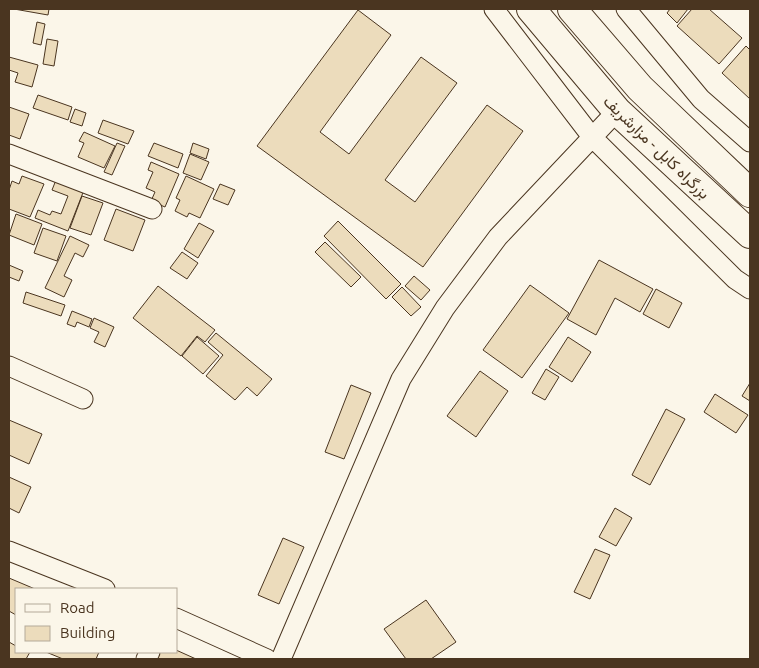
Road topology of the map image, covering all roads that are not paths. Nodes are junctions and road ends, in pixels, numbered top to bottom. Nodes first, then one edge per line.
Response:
1 (494, 9) edge
2 (531, 9) edge
3 (572, 9) edge
4 (626, 9) edge
5 (617, 111) junction
6 (592, 137) junction
7 (750, 142) edge
8 (9, 154) edge
9 (750, 193) edge
10 (152, 209) dead end
11 (750, 234) edge
12 (750, 289) edge
13 (9, 366) edge
14 (83, 399) dead end
15 (9, 551) edge
16 (102, 588) edge
17 (178, 619) edge
18 (268, 659) edge
19 (281, 659) edge

1 - 6 street
2 - 5 highway, بزرگراه کابل - مزارشریف
3 - 9 highway, بزرگراه کابل - مزارشریف
4 - 7 street
5 - 6 street
5 - 11 highway, بزرگراه کابل - مزارشریف
6 - 12 street
6 - 19 street
8 - 10 street
13 - 14 street
15 - 16 street
17 - 18 street

